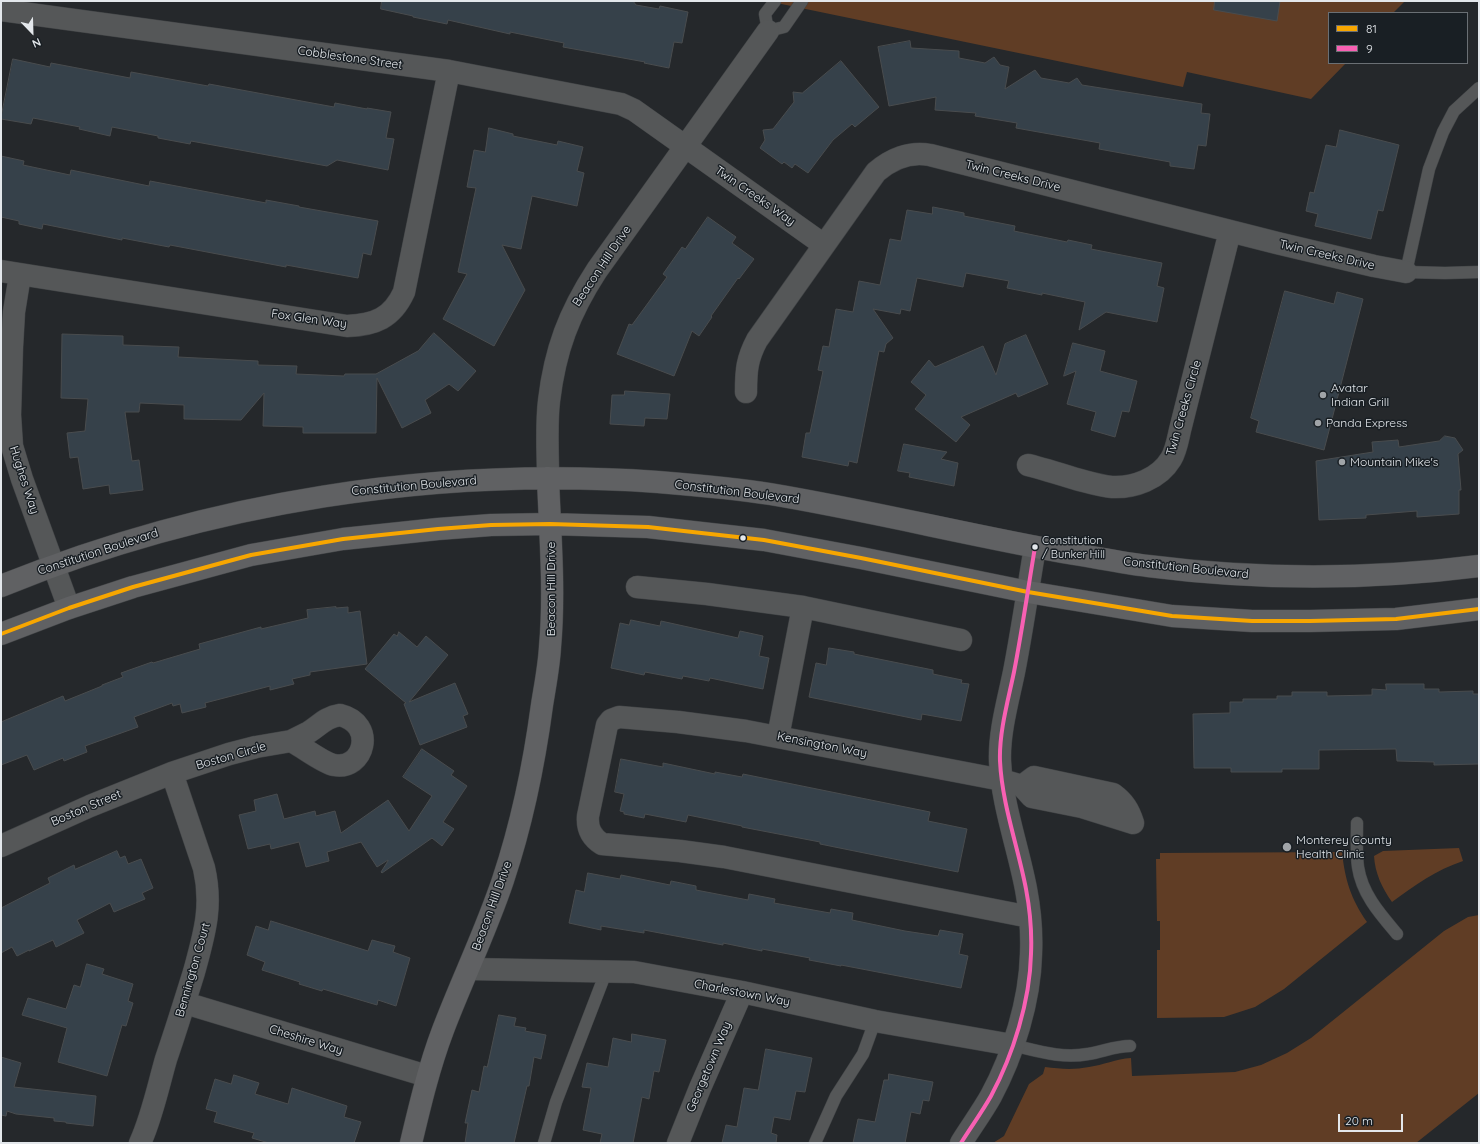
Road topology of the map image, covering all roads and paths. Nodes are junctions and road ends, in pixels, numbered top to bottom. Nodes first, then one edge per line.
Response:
1 (775, 1) edge
2 (802, 1) edge
3 (1, 10) edge
4 (768, 31) junction
5 (449, 71) junction
6 (1479, 88) edge
7 (686, 146) junction
8 (1230, 231) junction
9 (824, 245) junction
10 (1406, 272) junction
11 (1479, 272) edge
12 (10, 273) edge
13 (746, 392) dead end
14 (1028, 465) dead end
15 (548, 478) junction
16 (550, 524) junction
17 (1035, 547) junction
18 (53, 565) junction
19 (1479, 566) edge
20 (1, 586) edge
21 (637, 587) dead end
22 (1028, 592) junction
23 (803, 607) junction
24 (69, 608) junction
25 (1479, 609) edge
26 (1, 634) edge
27 (961, 640) dead end
28 (778, 737) junction
29 (291, 741) dead end
30 (172, 773) junction
31 (1012, 783) junction
32 (1357, 823) dead end
33 (1, 846) edge
34 (1030, 917) junction
35 (1397, 934) dead end
36 (469, 968) junction
37 (606, 972) junction
38 (742, 992) junction
39 (185, 1003) junction
40 (875, 1021) junction
41 (1012, 1045) junction
42 (1130, 1046) dead end
43 (427, 1076) junction
44 (140, 1143) edge
45 (411, 1143) edge
46 (544, 1143) edge
47 (678, 1143) edge
48 (815, 1143) edge
49 (961, 1143) edge

1 - 4 lane
2 - 4 lane
3 - 5 street, Cobblestone Street
4 - 7 street, Beacon Hill Drive
5 - 7 street, Cobblestone Street
5 - 12 street, Fox Glen Way
6 - 10 lane
7 - 9 street, Twin Creeks Way
7 - 15 street, Beacon Hill Drive
8 - 9 street, Twin Creeks Drive
8 - 10 street, Twin Creeks Drive
8 - 14 street, Twin Creeks Circle
9 - 13 street, Twin Creeks Drive
10 - 11 lane
12 - 18 street, Hughes Way
15 - 16 main road, Beacon Hill Drive
15 - 17 main road, Constitution Boulevard
15 - 18 main road, Constitution Boulevard
16 - 22 main road
16 - 24 main road
16 - 36 main road, Beacon Hill Drive
17 - 19 main road, Constitution Boulevard
17 - 22 street
18 - 20 main road, Constitution Boulevard
18 - 24 street, Hughes Way
21 - 23 street
22 - 25 main road
22 - 31 street
23 - 27 street
23 - 28 street
24 - 26 main road
28 - 31 street, Kensington Way
28 - 34 street, Kensington Way
29 - 30 street, Boston Circle
30 - 33 street, Boston Street
30 - 39 street, Bennington Court
31 - 34 street
32 - 35 lane
34 - 41 street
36 - 37 street, Charlestown Way
36 - 43 main road, Beacon Hill Drive
37 - 38 street, Charlestown Way
37 - 46 lane
38 - 40 street, Charlestown Way
38 - 47 street, Georgetown Way
39 - 43 street, Cheshire Way
39 - 44 street, Bennington Court
40 - 41 street, Charlestown Way
40 - 48 lane
41 - 42 lane
41 - 49 street
43 - 45 main road, Beacon Hill Drive

